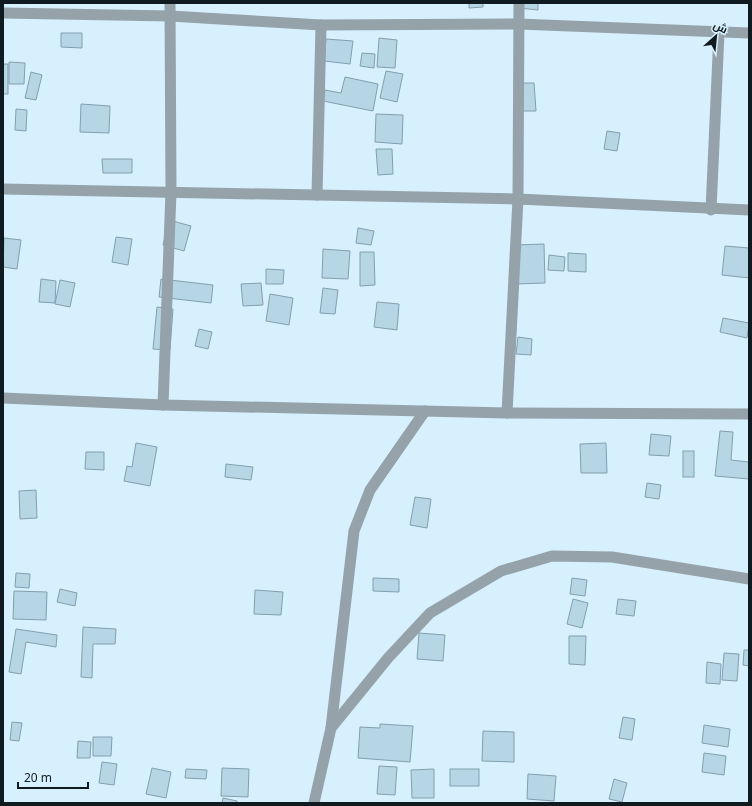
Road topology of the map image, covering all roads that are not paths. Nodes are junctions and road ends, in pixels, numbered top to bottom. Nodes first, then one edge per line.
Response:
1 (170, 3) edge
2 (518, 3) edge
3 (3, 13) edge
4 (170, 16) junction
5 (518, 24) junction
6 (321, 25) junction
7 (719, 33) junction
8 (749, 33) edge
9 (3, 190) edge
10 (171, 192) junction
11 (317, 195) junction
12 (518, 199) junction
13 (711, 210) junction
14 (749, 210) edge
15 (3, 398) edge
16 (163, 405) junction
17 (425, 411) junction
18 (507, 413) junction
19 (749, 414) edge
20 (749, 579) edge
21 (331, 728) junction
22 (314, 803) edge

1 - 4 street
2 - 5 street
3 - 4 street
4 - 6 street
4 - 10 street
5 - 6 street
5 - 7 street
5 - 12 street
6 - 11 street
7 - 8 street
7 - 13 street
9 - 10 street
10 - 11 street
10 - 16 street
11 - 12 street
12 - 13 street
12 - 18 street
13 - 14 street
15 - 16 street
16 - 17 street
17 - 18 street
17 - 21 street
18 - 19 street
20 - 21 street
21 - 22 street

